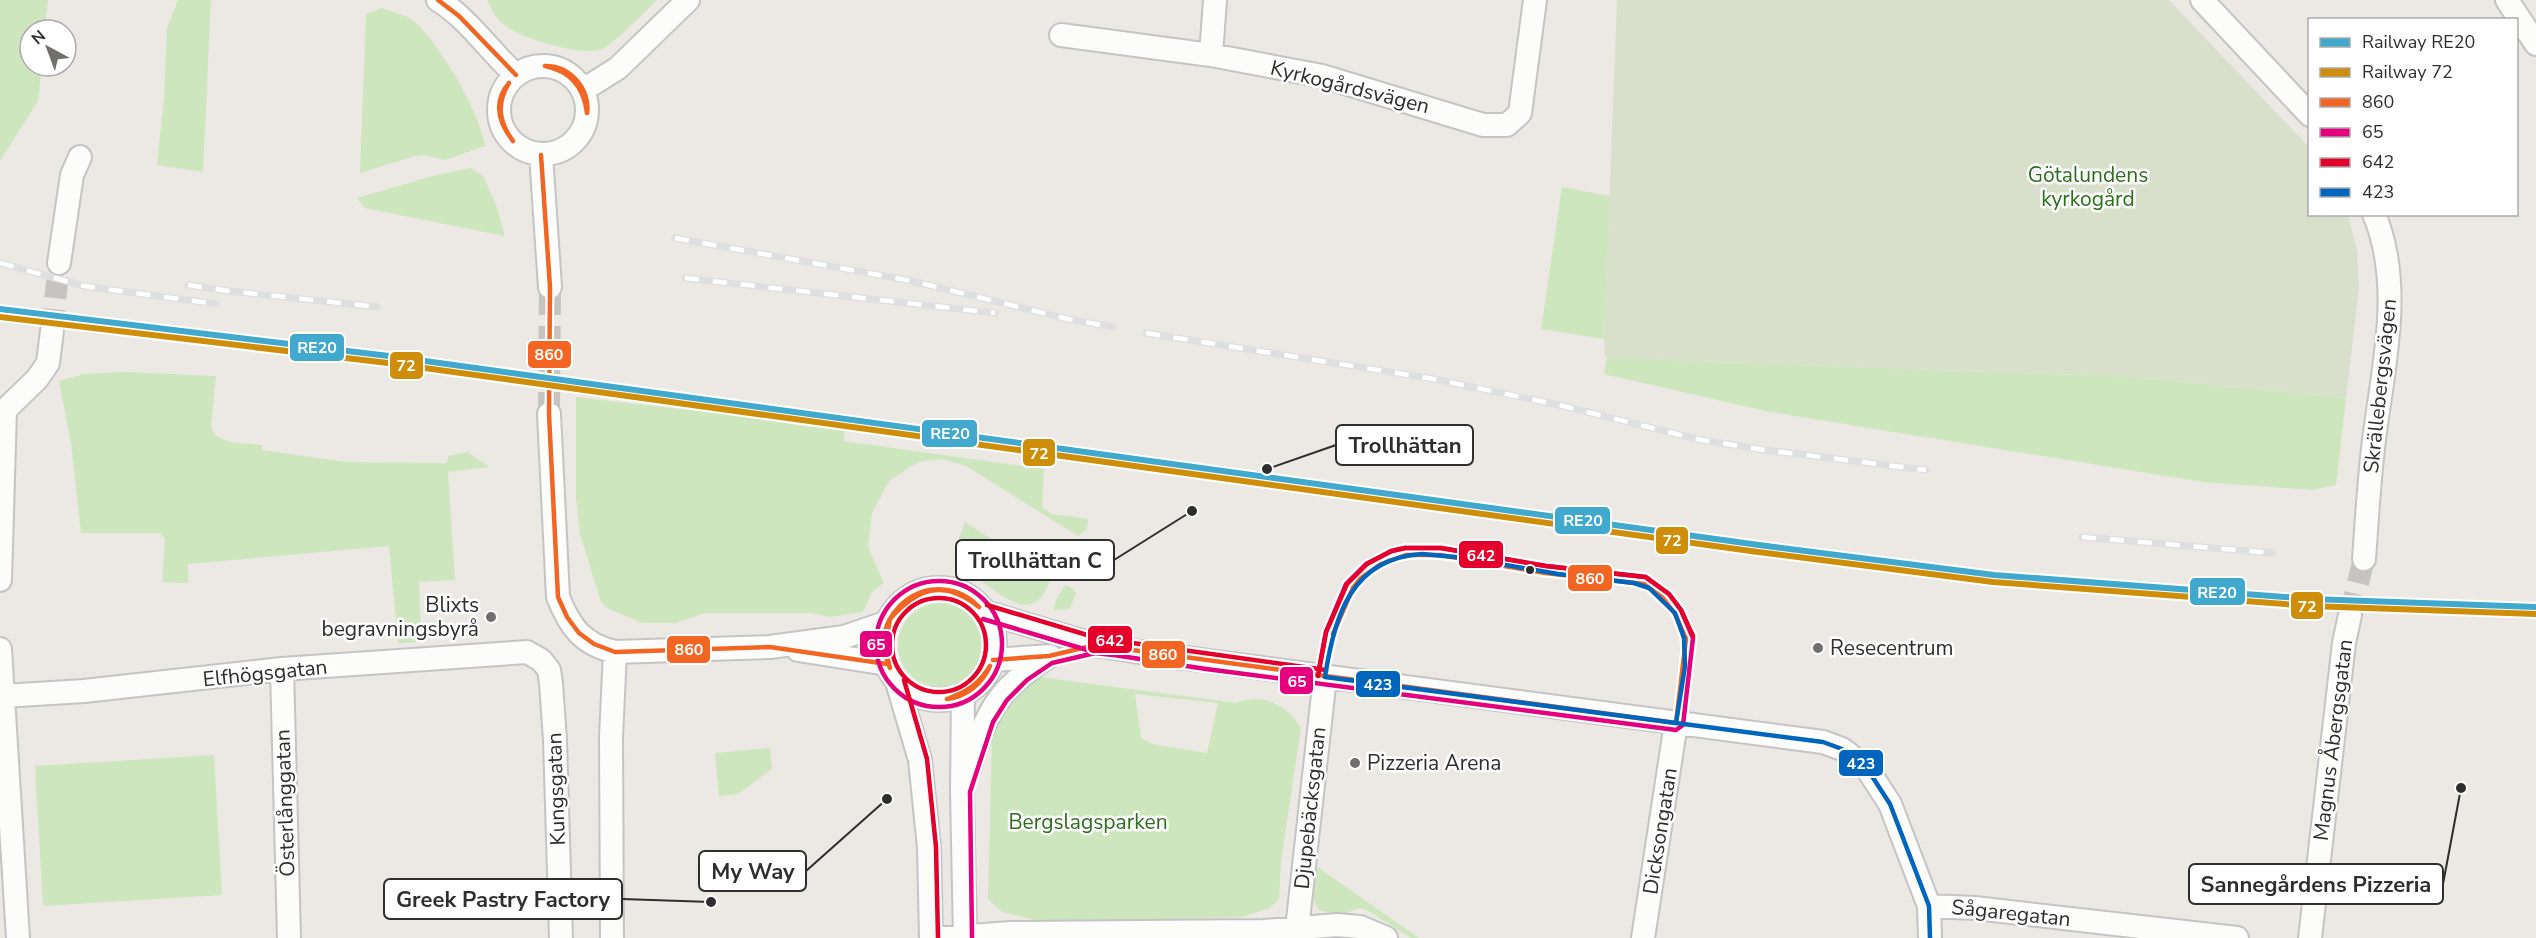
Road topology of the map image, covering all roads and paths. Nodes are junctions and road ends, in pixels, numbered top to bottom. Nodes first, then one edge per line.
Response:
1 (438, 0) edge
2 (688, 0) edge
3 (1215, 0) edge
4 (1535, 0) edge
5 (2202, 0) edge
6 (2507, 0) edge
7 (1061, 35) dead end
8 (2536, 44) edge
9 (1211, 55) junction
10 (516, 75) junction
11 (583, 90) junction
12 (2308, 113) edge
13 (541, 155) junction
14 (80, 157) dead end
15 (2375, 216) edge
16 (60, 263) tunnel mouth
17 (550, 287) tunnel mouth
18 (52, 331) tunnel mouth
19 (549, 414) tunnel mouth
20 (2364, 559) tunnel mouth
21 (0, 580) edge
22 (985, 612) junction
23 (2350, 615) tunnel mouth
24 (888, 622) junction
25 (1095, 645) junction
26 (770, 647) junction
27 (0, 649) edge
28 (527, 652) joint
29 (615, 652) junction
30 (1049, 656) junction
31 (993, 660) junction
32 (282, 669) junction
33 (892, 673) junction
34 (1325, 677) junction
35 (963, 694) junction
36 (3, 696) junction
37 (1676, 723) junction
38 (962, 791) junction
39 (1929, 906) junction
40 (1298, 934) edge
41 (1011, 935) edge
42 (965, 937) edge
43 (18, 938) edge
44 (289, 938) edge
45 (561, 938) edge
46 (612, 938) edge
47 (932, 938) edge
48 (942, 938) edge
49 (1386, 938) edge
50 (1643, 938) edge
51 (1930, 938) edge
52 (2237, 938) edge
53 (2310, 938) edge

1 - 10 street
2 - 11 street
3 - 9 street
4 - 9 street, Kyrkogårdsvägen
5 - 12 street
6 - 8 street
7 - 9 street, Kyrkogårdsvägen
10 - 11 street
10 - 13 street
11 - 13 street
13 - 17 street
14 - 16 street
15 - 20 street, Skrällebergsvägen
18 - 21 street
19 - 29 street
22 - 24 street
22 - 25 street
22 - 31 street
23 - 53 street, Magnus Åbergsgatan
24 - 26 street
24 - 33 street
25 - 30 street
25 - 34 street
26 - 29 street
26 - 33 street
27 - 36 street
28 - 32 street, Elfhögsgatan
28 - 45 street, Kungsgatan
29 - 46 street
30 - 31 street
30 - 38 street
31 - 35 street
32 - 36 street, Elfhögsgatan
32 - 44 street, Österlånggatan
33 - 35 street
33 - 47 street
34 - 37 street
34 - 40 street, Djupebäcksgatan
35 - 38 street
36 - 43 street
37 - 39 street
37 - 50 street, Dicksongatan
38 - 42 street
39 - 51 street
39 - 52 street, Sågaregatan
40 - 41 street
40 - 49 street
41 - 42 street
42 - 48 street

